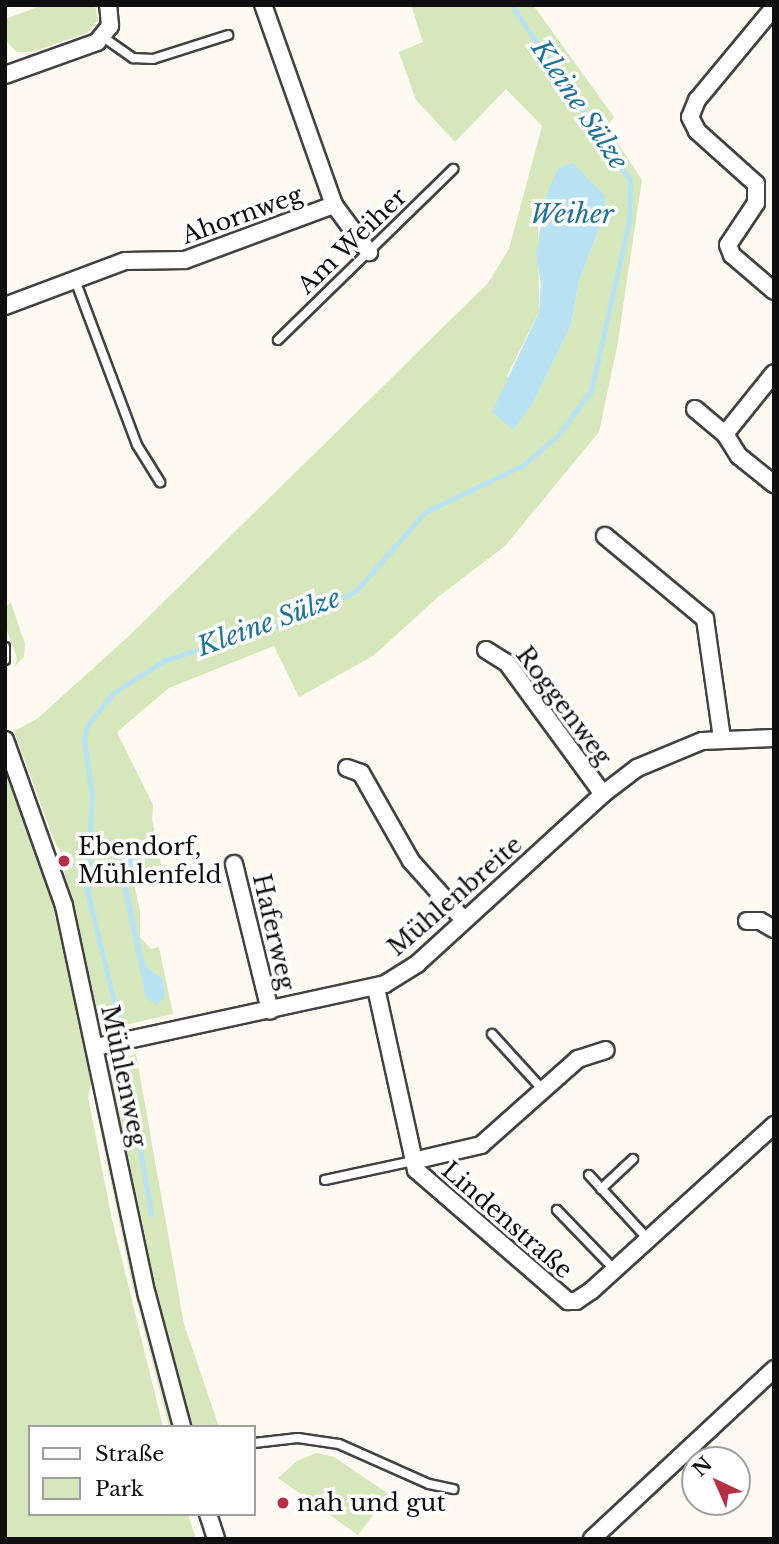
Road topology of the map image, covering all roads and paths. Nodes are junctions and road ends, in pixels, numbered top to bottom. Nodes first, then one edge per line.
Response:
1 (108, 5) edge
2 (263, 5) edge
3 (769, 10) edge
4 (228, 36) dead end
5 (103, 37) junction
6 (6, 74) edge
7 (453, 169) dead end
8 (334, 205) junction
9 (369, 252) junction
10 (75, 280) junction
11 (774, 291) edge
12 (5, 306) edge
13 (278, 340) dead end
14 (774, 373) edge
15 (695, 409) dead end
16 (725, 434) junction
17 (160, 482) dead end
18 (774, 484) edge
19 (606, 536) dead end
20 (5, 647) edge
21 (486, 650) dead end
22 (5, 660) edge
23 (722, 738) junction
24 (774, 738) edge
25 (5, 740) edge
26 (348, 768) dead end
27 (603, 794) junction
28 (234, 864) dead end
29 (464, 920) junction
30 (747, 921) dead end
31 (774, 929) edge
32 (376, 988) junction
33 (270, 1011) junction
34 (492, 1034) dead end
35 (96, 1047) junction
36 (606, 1050) dead end
37 (542, 1090) junction
38 (774, 1125) edge
39 (634, 1159) dead end
40 (412, 1161) junction
41 (589, 1175) dead end
42 (325, 1180) dead end
43 (601, 1189) junction
44 (556, 1210) dead end
45 (647, 1238) junction
46 (614, 1269) junction
47 (774, 1369) edge
48 (181, 1425) edge
49 (256, 1443) edge
50 (453, 1489) dead end
51 (209, 1516) edge
52 (223, 1516) edge
53 (215, 1535) edge
54 (592, 1539) edge

1 - 5 street
2 - 8 street, Ahornweg
3 - 11 street
4 - 5 lane
5 - 6 street
7 - 9 lane, Am Weiher
8 - 9 street, Ahornweg
8 - 10 street, Ahornweg
9 - 13 lane, Am Weiher
10 - 12 street, Ahornweg
10 - 17 lane
14 - 16 street
15 - 16 street
16 - 18 street
19 - 23 street
20 - 22 lane
21 - 27 street, Roggenweg
23 - 24 street, Mühlenbreite
23 - 27 street, Mühlenbreite
25 - 35 street, Mühlenweg
26 - 29 street
27 - 29 street, Mühlenbreite
28 - 33 street, Haferweg
29 - 32 street, Mühlenbreite
30 - 31 street
32 - 33 street, Mühlenbreite
32 - 40 street, Lindenstraße
33 - 35 street, Mühlenbreite
34 - 37 lane
35 - 48 street, Mühlenweg
36 - 37 street
37 - 40 street
38 - 45 street, Lindenstraße
39 - 43 lane
40 - 42 lane
40 - 46 street, Lindenstraße
41 - 43 lane
43 - 45 lane
44 - 46 lane
45 - 46 street, Lindenstraße
47 - 54 street
49 - 50 lane
51 - 53 street
52 - 53 street

